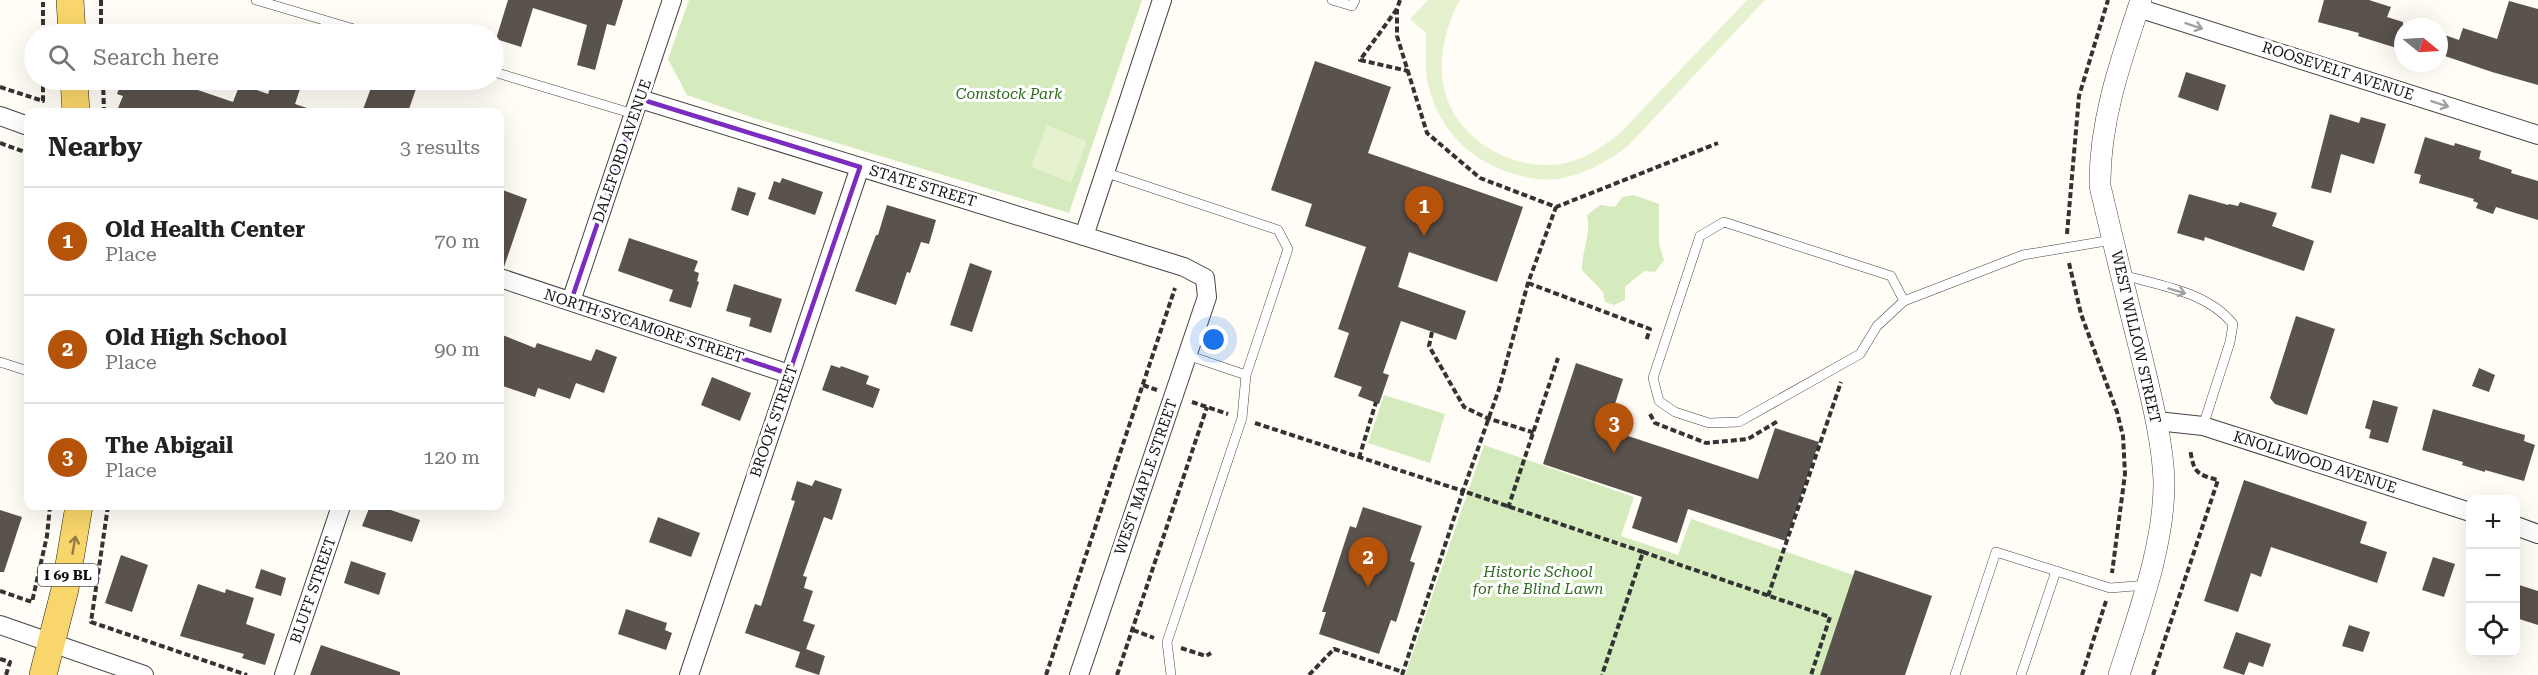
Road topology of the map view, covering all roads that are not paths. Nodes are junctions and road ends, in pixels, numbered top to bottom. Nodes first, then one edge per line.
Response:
1 (70, 0) edge
2 (256, 0) edge
3 (672, 0) edge
4 (1162, 0) edge
5 (1332, 0) edge
6 (1354, 0) edge
7 (2140, 4) edge
8 (71, 24) edge
9 (337, 24) edge
10 (504, 74) edge
11 (75, 90) edge
12 (637, 106) junction
13 (76, 108) edge
14 (0, 116) edge
15 (24, 125) edge
16 (2538, 135) edge
17 (860, 167) junction
18 (1104, 172) junction
19 (1084, 236) junction
20 (2112, 240) junction
21 (2121, 274) junction
22 (1205, 278) joint
23 (504, 279) edge
24 (571, 301) junction
25 (1904, 301) junction
26 (1187, 355) junction
27 (0, 362) edge
28 (24, 370) edge
29 (789, 374) junction
30 (1246, 375) junction
31 (2157, 421) junction
32 (2203, 426) junction
33 (79, 510) edge
34 (340, 510) edge
35 (2466, 511) edge
36 (2520, 527) edge
37 (2538, 534) edge
38 (2056, 571) junction
39 (2147, 585) junction
40 (0, 626) edge
41 (53, 643) junction
42 (43, 675) edge
43 (144, 675) edge
44 (284, 675) edge
45 (689, 675) edge
46 (1079, 675) edge
47 (1171, 675) edge
48 (1955, 675) edge
49 (2021, 675) edge
50 (2119, 675) edge

1 - 8 main road
2 - 9 lane
3 - 12 street, DALEFORD AVENUE
4 - 18 street
5 - 6 lane
7 -> 16 street, ROOSEVELT AVENUE
7 - 20 street, WEST WILLOW STREET
10 - 12 lane
11 - 13 main road
12 - 17 street, STATE STREET
12 - 24 street, DALEFORD AVENUE
14 - 15 street
17 - 19 street, STATE STREET
17 - 29 street, BROOK STREET
18 - 19 street
18 - 30 lane
19 - 22 street, STATE STREET
20 - 21 street, WEST WILLOW STREET
20 - 25 lane
21 - 31 street, WEST WILLOW STREET
21 -> 32 lane
22 - 26 street, WEST MAPLE STREET
23 - 24 street, NORTH SYCAMORE STREET
24 - 29 street, NORTH SYCAMORE STREET
25 - 25 lane
26 - 30 lane
26 - 46 street, WEST MAPLE STREET
27 - 28 lane
29 - 45 street, BROOK STREET
30 - 47 lane
31 - 32 street, KNOLLWOOD AVENUE
31 - 39 street, WEST WILLOW STREET
32 - 35 street, KNOLLWOOD AVENUE
41 -> 33 main road, I 69 BL
34 - 44 street, BLUFF STREET
36 - 37 street
38 - 39 lane
38 - 48 lane
38 - 49 lane
39 - 50 street, WEST WILLOW STREET
40 - 41 street
41 - 42 main road, I 69 BL
41 - 43 street

